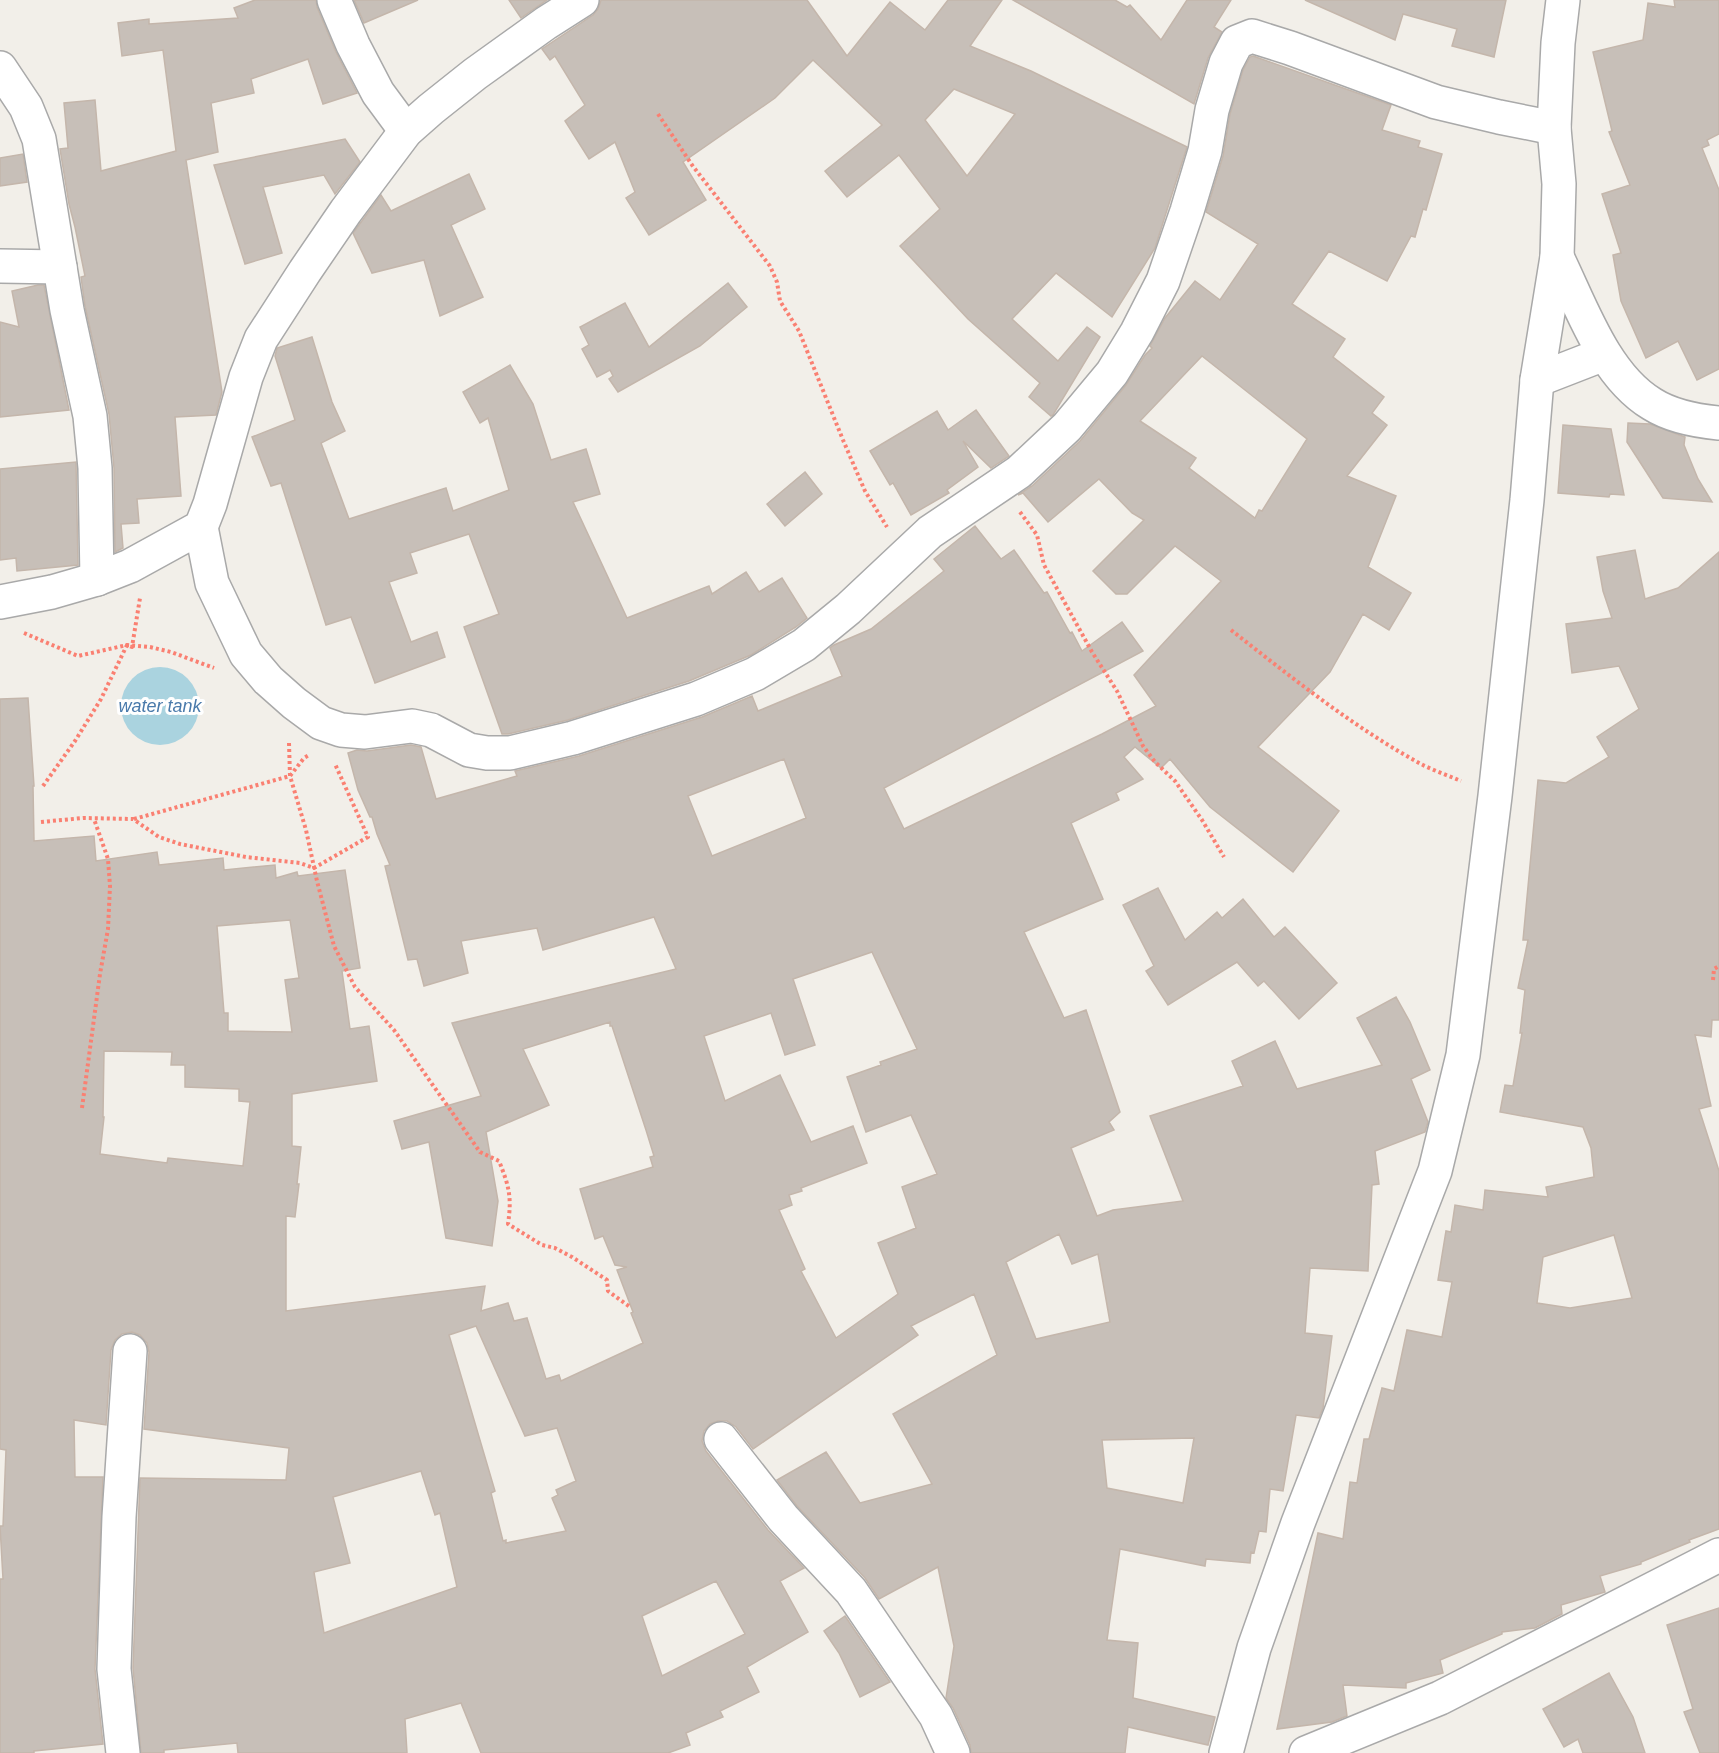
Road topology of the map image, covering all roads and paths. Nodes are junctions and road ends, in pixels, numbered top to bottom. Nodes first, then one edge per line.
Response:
1 (334, 0) edge
2 (582, 0) edge
3 (1563, 0) edge
4 (0, 68) edge
5 (658, 114) dead end
6 (1554, 128) junction
7 (405, 131) junction
8 (1557, 257) junction
9 (0, 266) edge
10 (60, 267) junction
11 (1604, 354) junction
12 (1537, 380) junction
13 (1719, 423) edge
14 (1000, 485) junction
15 (201, 527) junction
16 (906, 555) junction
17 (145, 558) junction
18 (97, 579) junction
19 (0, 602) edge
20 (1231, 630) dead end
21 (21, 632) dead end
22 (127, 645) junction
23 (215, 669) dead end
24 (287, 738) dead end
25 (312, 752) dead end
26 (332, 758) dead end
27 (290, 776) junction
28 (43, 786) dead end
29 (1495, 796) junction
30 (93, 818) junction
31 (133, 819) junction
32 (40, 822) dead end
33 (1224, 857) dead end
34 (314, 868) junction
35 (1719, 966) edge
36 (1713, 980) dead end
37 (82, 1108) dead end
38 (630, 1307) dead end
39 (130, 1351) dead end
40 (721, 1439) dead end
41 (1719, 1556) edge
42 (123, 1753) edge
43 (953, 1753) edge
44 (1227, 1753) edge
45 (1306, 1753) edge

1 - 7 street
2 - 7 street
3 - 6 street
4 - 10 street
5 - 16 path
6 - 8 street
6 - 14 street
7 - 15 street
8 - 11 street
8 - 12 street
9 - 10 street
10 - 18 street
11 - 12 street
11 - 13 street
12 - 29 street
14 - 16 street
14 - 33 path
15 - 16 street
15 - 17 street
17 - 18 street
17 - 22 path
18 - 19 street
20 - 29 path
21 - 22 path
22 - 23 path
22 - 28 path
24 - 27 path
25 - 27 path
26 - 34 path
27 - 31 path
27 - 34 path
29 - 44 street
30 - 31 path
30 - 32 path
30 - 37 path
31 - 34 path
34 - 38 path
35 - 36 path
39 - 42 street
40 - 43 street
41 - 45 street

